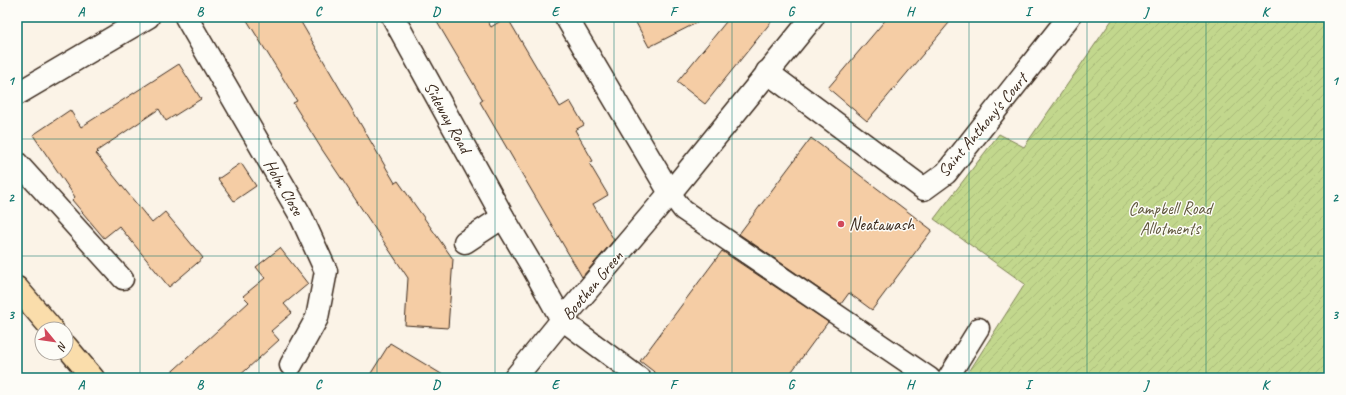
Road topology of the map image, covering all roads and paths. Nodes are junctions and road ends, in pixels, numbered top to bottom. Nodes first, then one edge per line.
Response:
1 (148, 17) edge
2 (186, 17) edge
3 (394, 17) edge
4 (566, 17) edge
5 (813, 17) edge
6 (1069, 17) edge
7 (767, 72) junction
8 (17, 94) edge
9 (17, 162) edge
10 (670, 193) junction
11 (503, 217) junction
12 (465, 242) dead end
13 (123, 279) dead end
14 (17, 288) edge
15 (562, 320) junction
16 (45, 321) edge
17 (979, 328) dead end
18 (74, 355) edge
19 (291, 365) dead end
20 (93, 378) edge
21 (515, 378) edge
22 (640, 378) edge
23 (930, 378) edge
24 (948, 378) edge

1 - 8 street
2 - 19 street, Holm Close
3 - 11 street, Sideway Road
4 - 10 street
5 - 7 street, Boothen Green
6 - 7 street, Saint Anthony's Court
7 - 10 street, Boothen Green
9 - 13 lane
10 - 15 street, Boothen Green
10 - 23 lane
11 - 12 street
11 - 15 street, Sideway Road
14 - 16 main road
15 - 21 street, Boothen Green
15 - 22 lane
17 - 24 lane
18 - 20 main road

